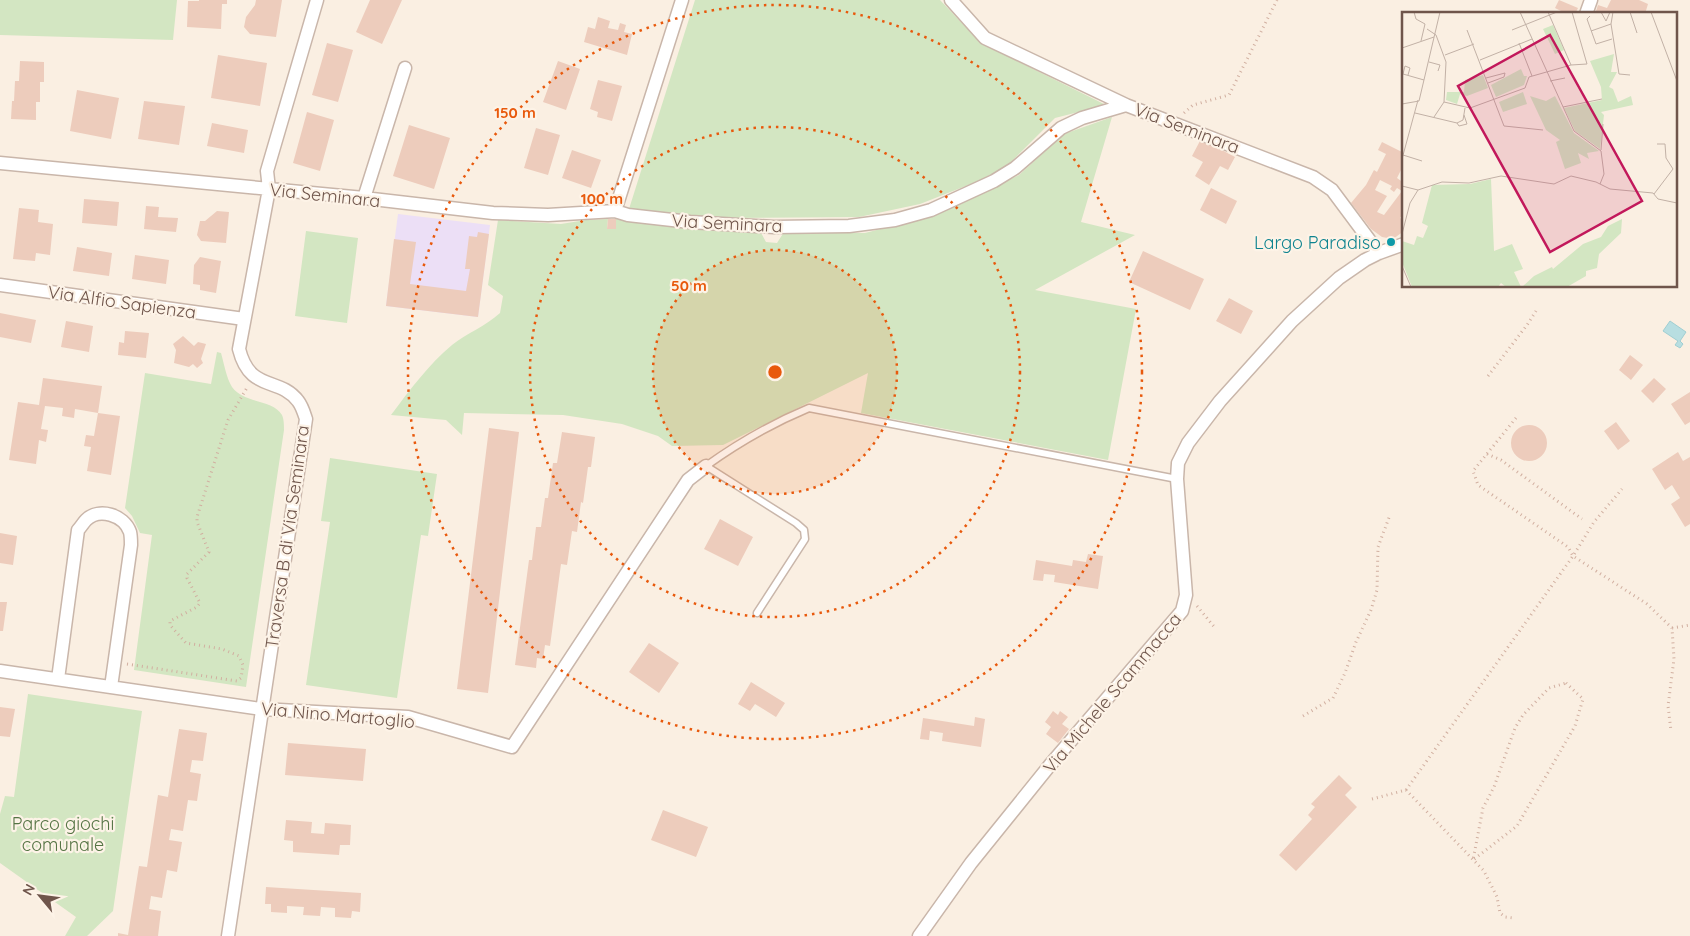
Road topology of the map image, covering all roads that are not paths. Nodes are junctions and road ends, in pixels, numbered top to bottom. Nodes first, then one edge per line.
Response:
1 (316, 0) edge
2 (682, 0) edge
3 (951, 0) edge
4 (1591, 0) edge
5 (1587, 12) edge
6 (405, 68) dead end
7 (1126, 105) junction
8 (0, 163) edge
9 (269, 189) junction
10 (364, 198) junction
11 (615, 211) junction
12 (1402, 245) edge
13 (1379, 253) junction
14 (0, 285) edge
15 (244, 319) junction
16 (706, 466) junction
17 (1177, 479) junction
18 (757, 613) dead end
19 (0, 670) edge
20 (58, 679) junction
21 (110, 687) junction
22 (261, 709) junction
23 (228, 936) edge
24 (919, 936) edge

1 - 9 street, Traversa B di Via Seminara
2 - 11 street
3 - 7 street
4 - 5 street
6 - 10 street
7 - 11 street, Via Seminara
7 - 13 street, Via Seminara
8 - 9 street, Via Seminara
9 - 10 street, Via Seminara
9 - 15 street, Traversa B di Via Seminara
10 - 11 street, Via Seminara
12 - 13 street, Via Michele Scammacca
13 - 17 street, Via Michele Scammacca
14 - 15 street, Via Alfio Sapienza
15 - 22 street, Traversa B di Via Seminara
16 - 17 lane
16 - 18 lane
16 - 22 street, Via Nino Martoglio
17 - 24 street, Via Michele Scammacca
19 - 20 street, Via Nino Martoglio
20 - 21 street, Via Nino Martoglio
20 - 21 street
21 - 22 street, Via Nino Martoglio
22 - 23 street, Traversa B di Via Seminara

